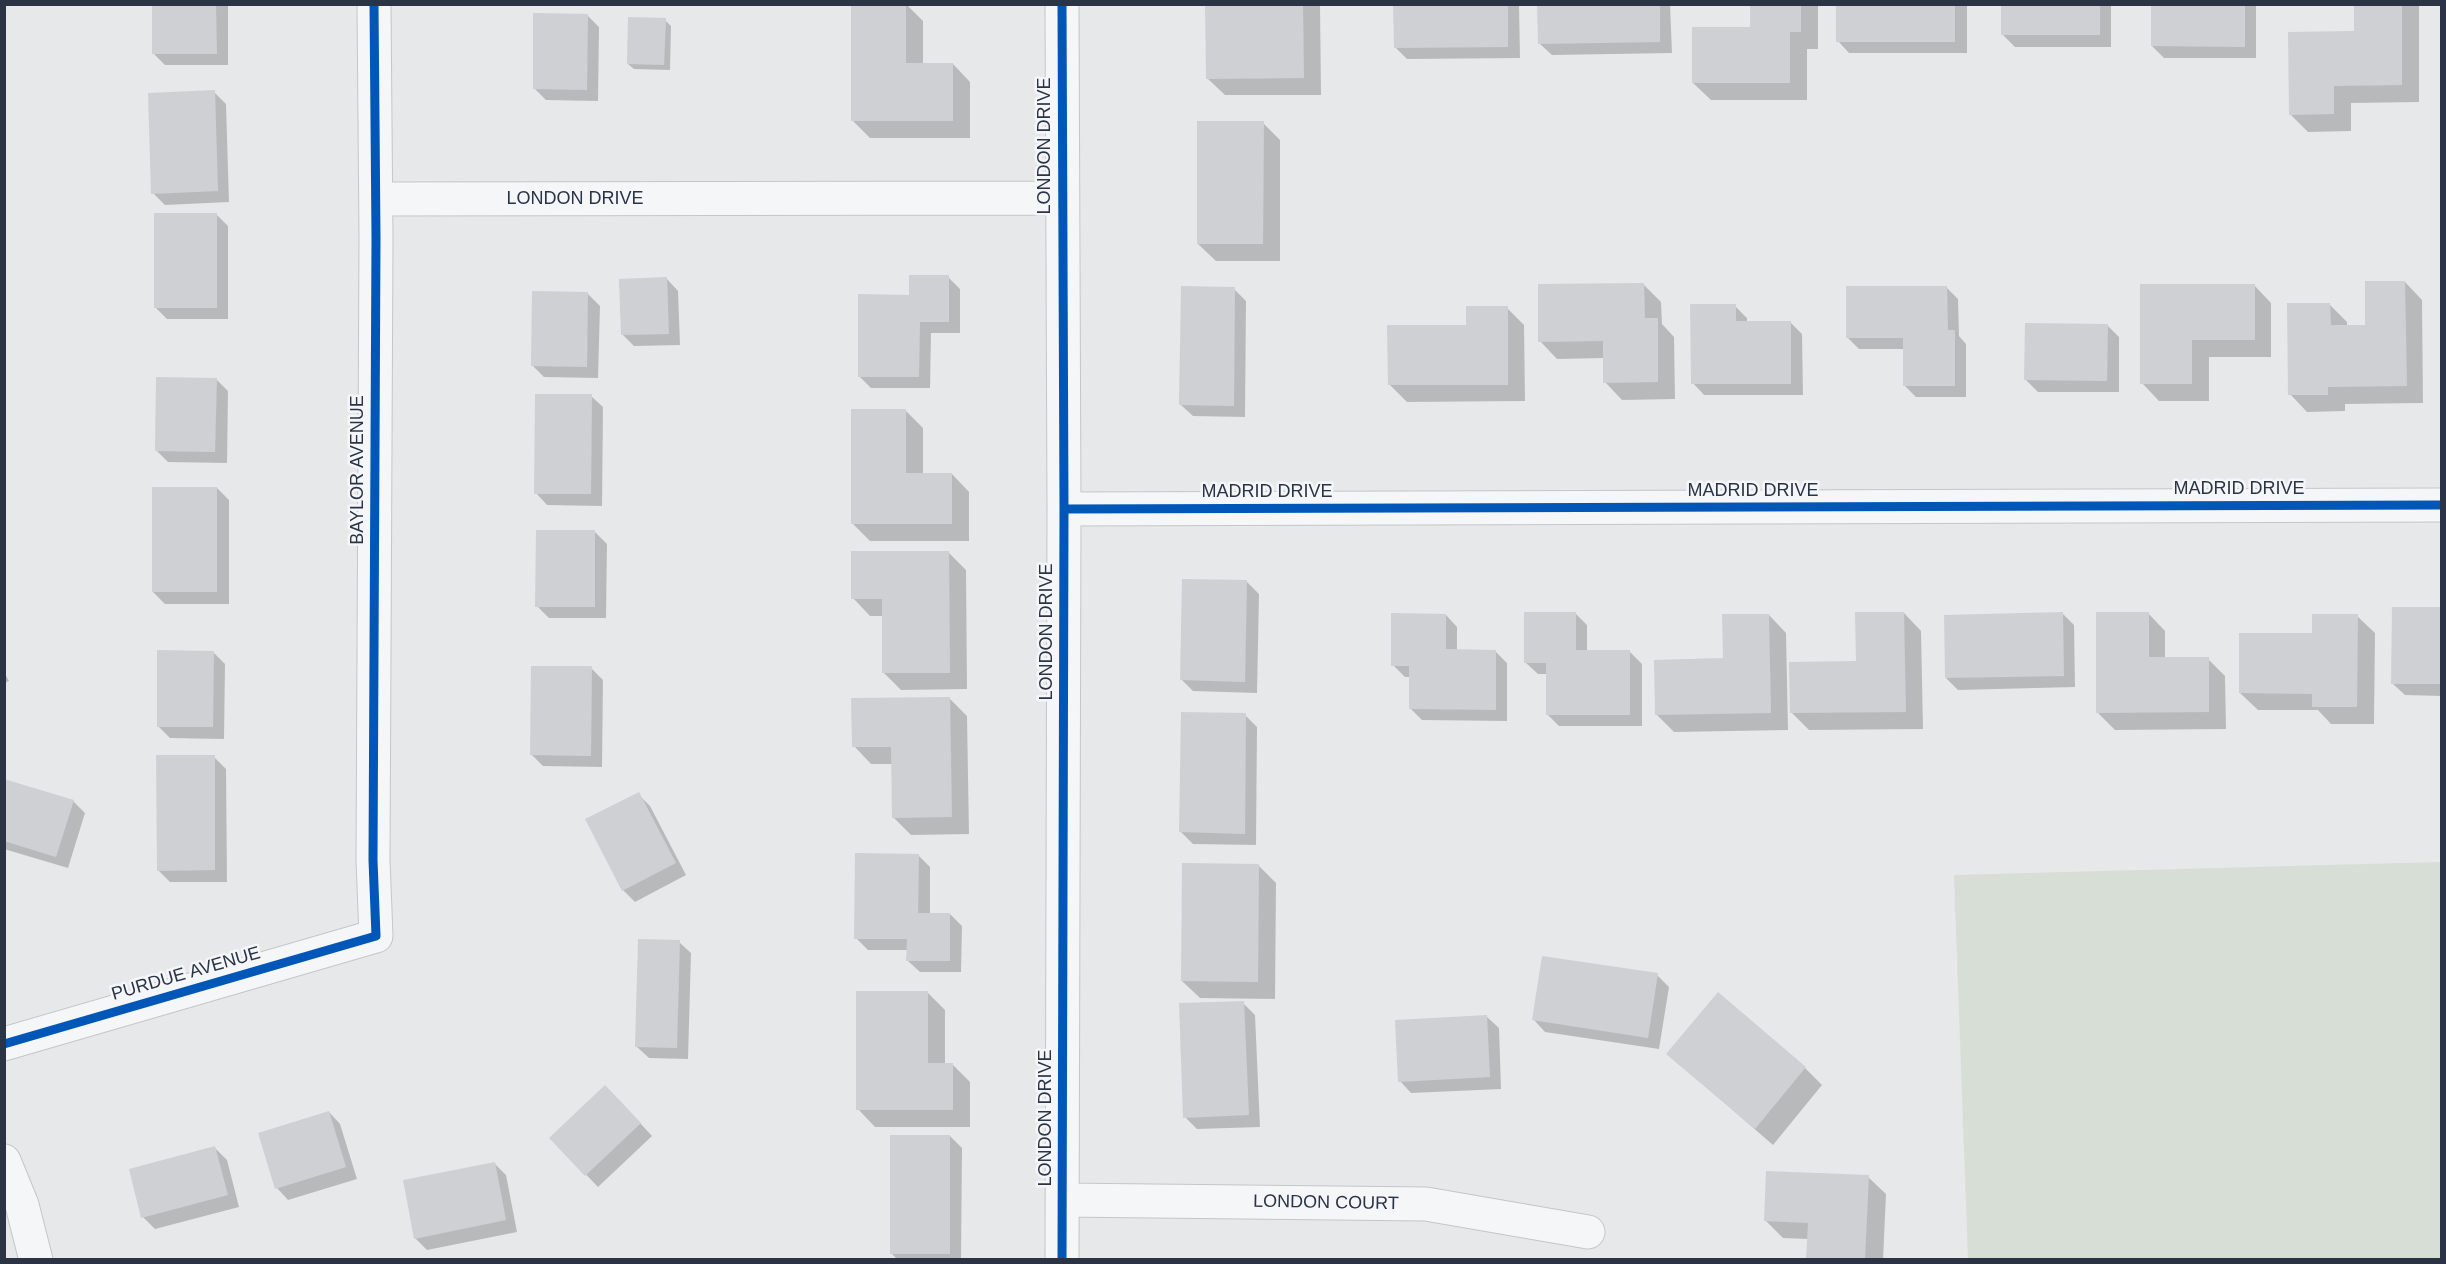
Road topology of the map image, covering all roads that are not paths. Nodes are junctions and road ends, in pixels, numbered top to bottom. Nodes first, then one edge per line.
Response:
1 (374, 4) edge
2 (1062, 4) edge
3 (1061, 198) junction
4 (376, 199) junction
5 (2442, 505) edge
6 (1064, 509) junction
7 (376, 936) joint
8 (4, 1044) edge
9 (4, 1161) edge
10 (1062, 1200) junction
11 (1588, 1232) dead end
12 (36, 1260) edge
13 (1062, 1260) edge

1 - 4 street, BAYLOR AVENUE
2 - 3 street, LONDON DRIVE
3 - 4 street, LONDON DRIVE
3 - 6 street, LONDON DRIVE
4 - 7 street, BAYLOR AVENUE
5 - 6 street, MADRID DRIVE
6 - 10 street, LONDON DRIVE
7 - 8 street, PURDUE AVENUE
9 - 12 street
10 - 11 street, LONDON COURT
10 - 13 street, LONDON DRIVE

